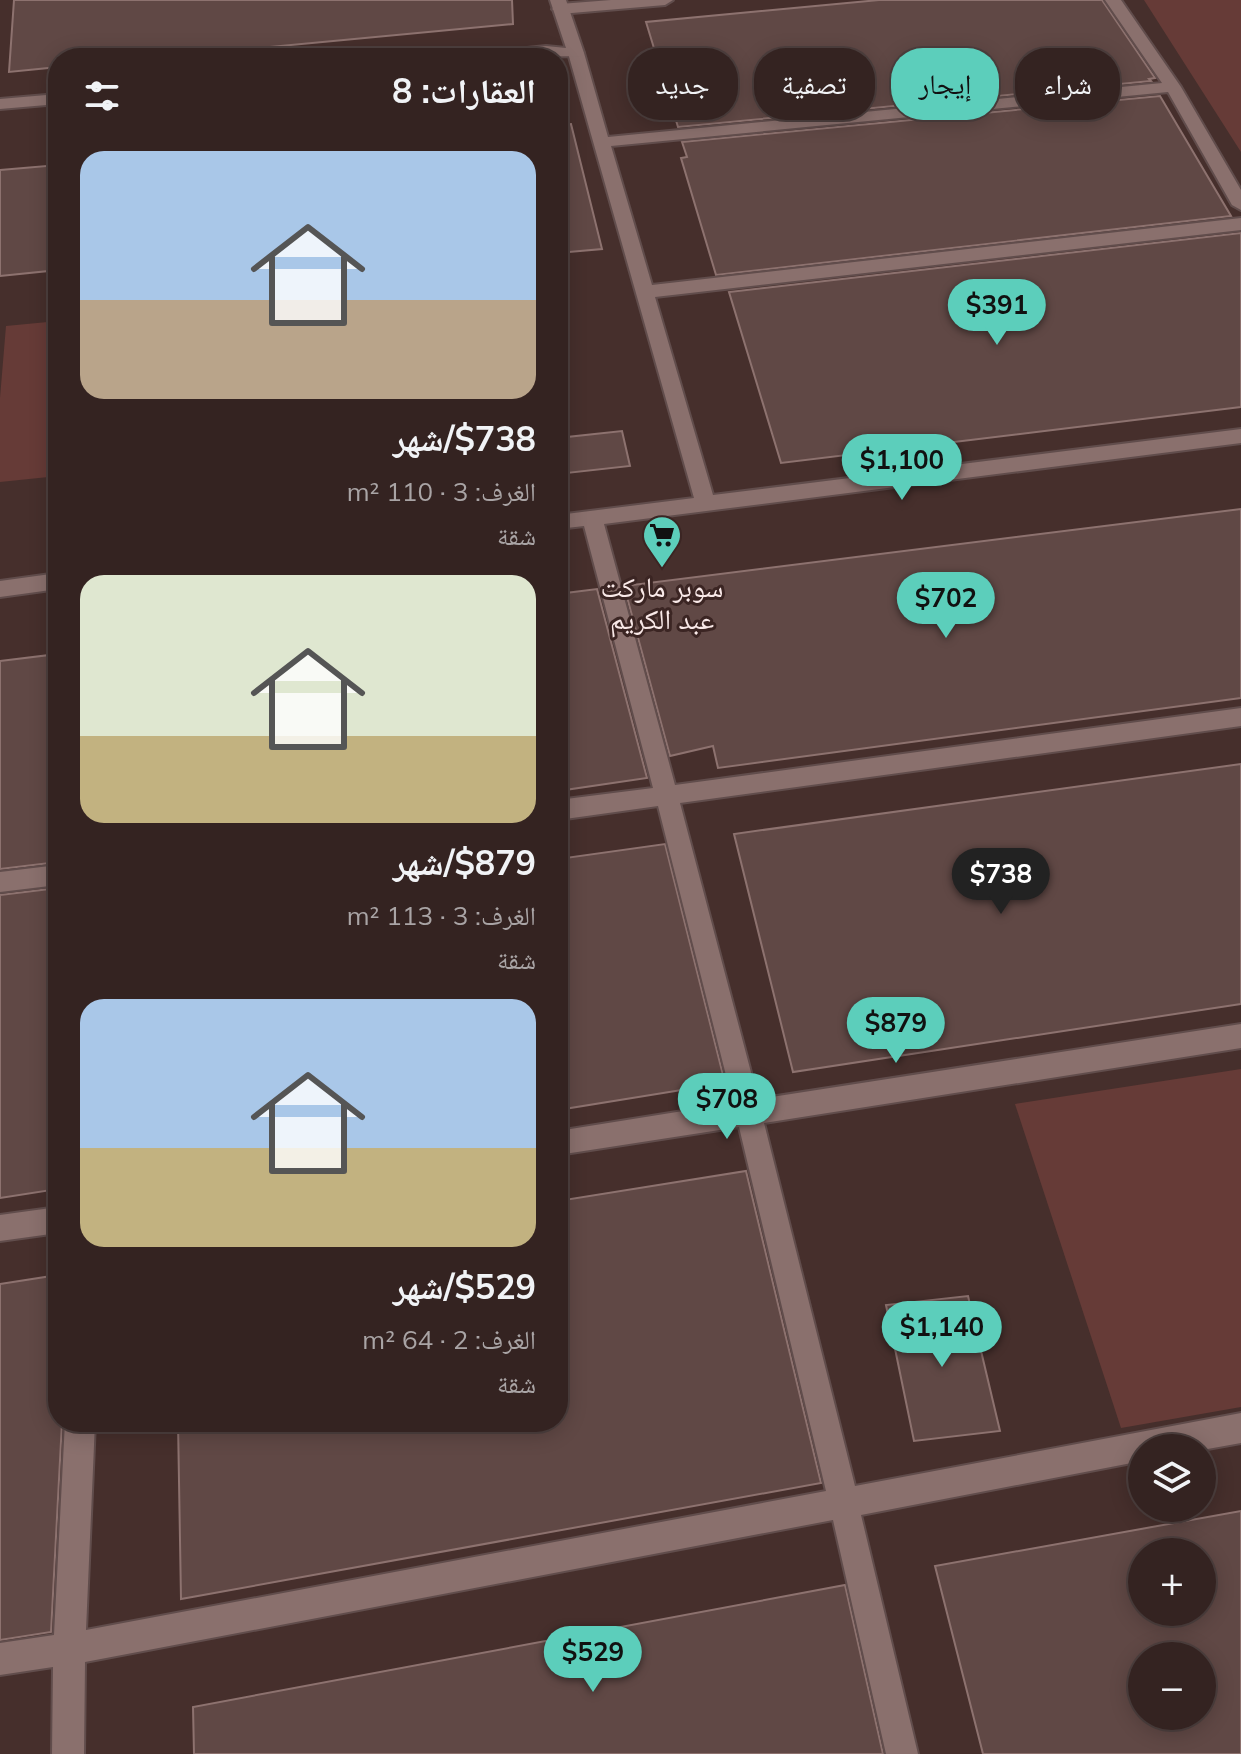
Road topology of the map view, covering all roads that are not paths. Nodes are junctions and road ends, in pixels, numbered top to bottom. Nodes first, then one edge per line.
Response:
1 (665, 0) edge
2 (1113, 0) edge
3 (559, 4) edge
4 (568, 52) edge
5 (576, 53) junction
6 (1173, 87) junction
7 (48, 100) edge
8 (0, 104) edge
9 (604, 142) junction
10 (1241, 205) edge
11 (1241, 224) edge
12 (643, 292) junction
13 (1241, 436) edge
14 (706, 505) junction
15 (592, 518) junction
16 (568, 521) edge
17 (48, 582) edge
18 (0, 589) edge
19 (1241, 717) edge
20 (668, 796) junction
21 (568, 809) edge
22 (48, 876) edge
23 (0, 882) edge
24 (1241, 1036) edge
25 (747, 1113) junction
26 (568, 1141) edge
27 (48, 1221) edge
28 (0, 1228) edge
29 (1241, 1428) edge
30 (80, 1432) edge
31 (845, 1501) junction
32 (69, 1649) junction
33 (0, 1659) edge
34 (68, 1754) edge
35 (902, 1754) edge

1 - 3 street
2 - 6 street
3 - 5 street
4 - 5 street
5 - 9 street
6 - 9 street
6 - 10 street
7 - 8 street
9 - 12 street
11 - 12 street
12 - 14 street
13 - 14 street
14 - 15 street
15 - 16 street
15 - 20 street
17 - 18 street
19 - 20 street
20 - 21 street
20 - 25 street
22 - 23 street
24 - 25 street
25 - 26 street
25 - 31 street
27 - 28 street
29 - 31 street
30 - 32 street
31 - 32 street
31 - 35 street
32 - 33 street
32 - 34 street

